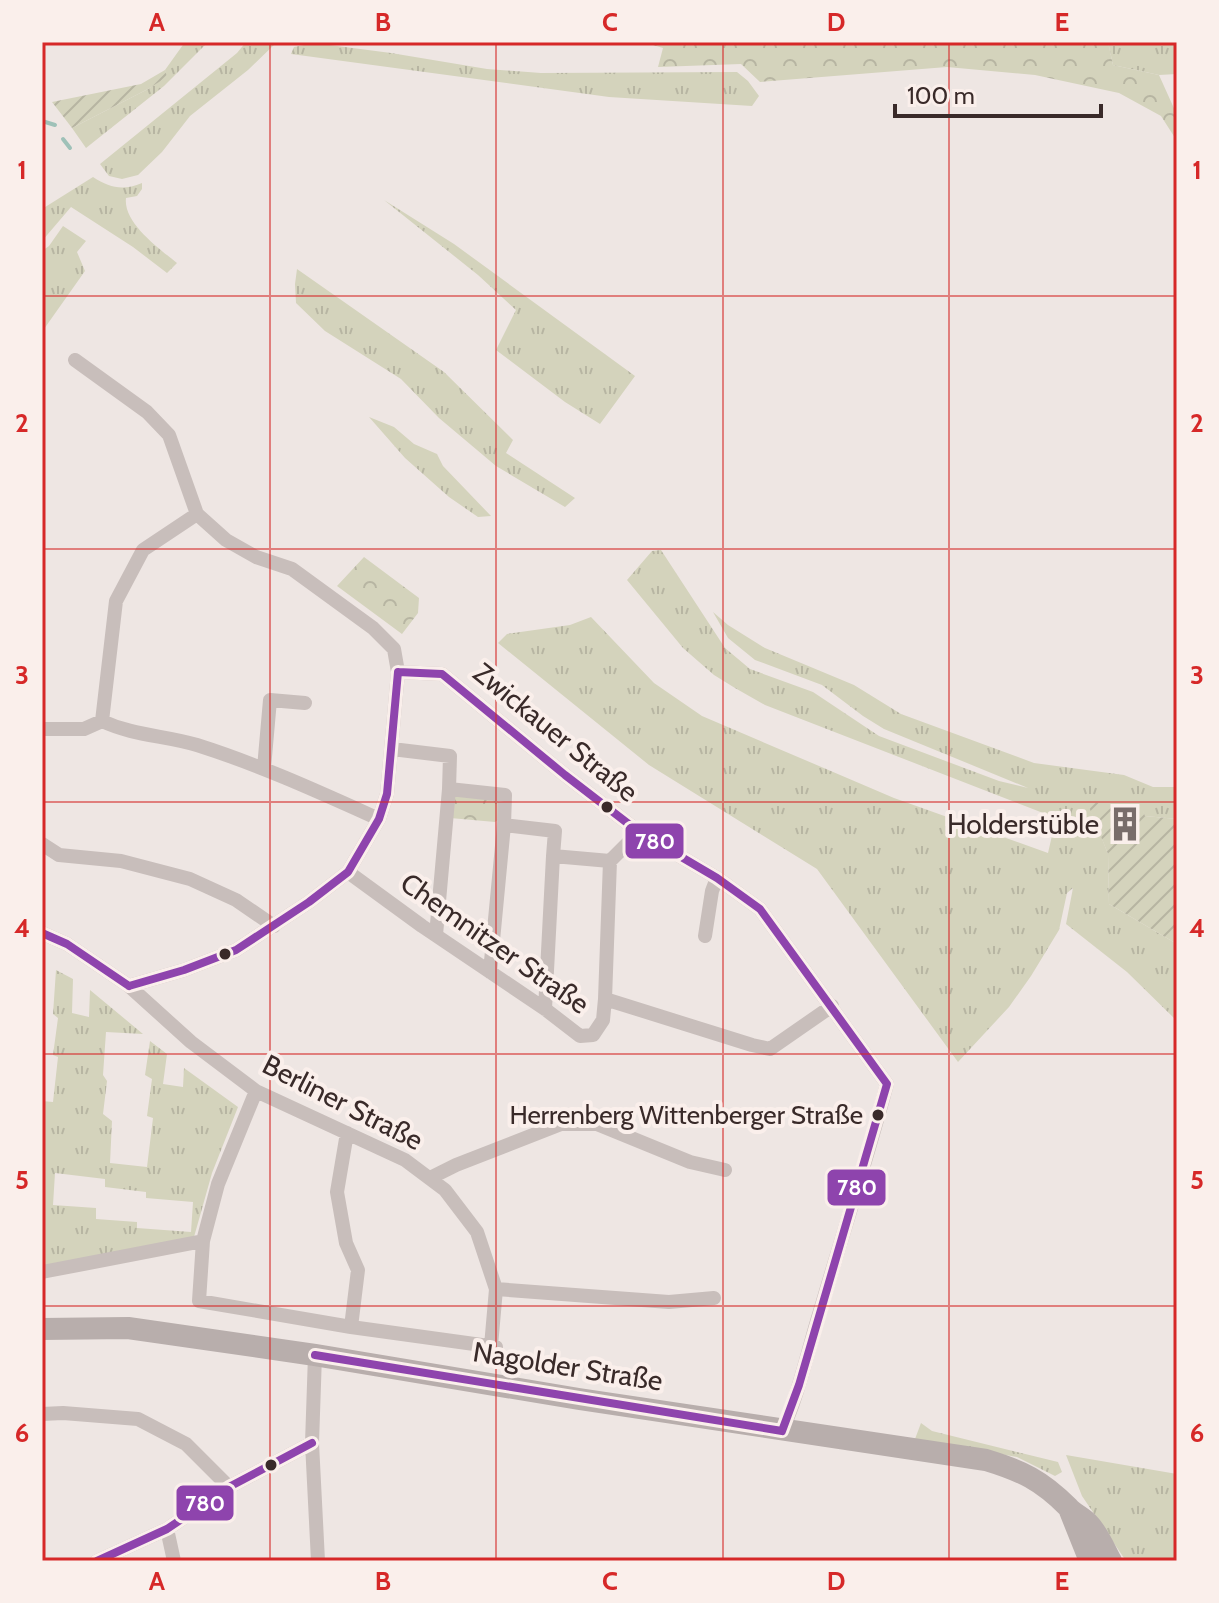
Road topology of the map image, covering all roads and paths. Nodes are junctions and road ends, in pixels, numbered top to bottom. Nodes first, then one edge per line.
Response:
1 (75, 360) dead end
2 (197, 514) junction
3 (398, 672) junction
4 (305, 703) dead end
5 (102, 721) junction
6 (42, 729) edge
7 (392, 749) junction
8 (264, 768) junction
9 (449, 789) junction
10 (379, 819) junction
11 (504, 825) junction
12 (639, 832) junction
13 (42, 844) edge
14 (553, 856) junction
15 (610, 861) junction
16 (348, 872) junction
17 (717, 878) junction
18 (274, 926) junction
19 (42, 933) edge
20 (436, 935) junction
21 (705, 936) dead end
22 (490, 972) junction
23 (129, 986) junction
24 (605, 999) junction
25 (832, 1006) junction
26 (545, 1009) junction
27 (256, 1091) junction
28 (347, 1133) junction
29 (725, 1170) dead end
30 (430, 1178) junction
31 (203, 1241) junction
32 (42, 1272) edge
33 (496, 1289) junction
34 (714, 1298) dead end
35 (351, 1327) junction
36 (42, 1329) edge
37 (315, 1355) junction
38 (42, 1414) edge
39 (782, 1431) junction
40 (312, 1443) junction
41 (229, 1487) junction
42 (1069, 1510) junction
43 (167, 1529) junction
44 (97, 1561) edge
45 (174, 1561) edge
46 (318, 1561) edge
47 (1090, 1561) edge
48 (1111, 1561) edge

1 - 2 street
2 - 3 street
2 - 5 street
3 - 7 street
3 - 12 street, Zwickauer Straße
4 - 8 street
5 - 6 street
5 - 8 street
7 - 9 street
7 - 10 street
8 - 10 street
9 - 11 street
9 - 20 street
10 - 16 street
11 - 14 street
11 - 22 street
12 - 15 street
12 - 17 street, Zwickauer Straße
13 - 18 street
14 - 15 street
14 - 26 street
15 - 24 street, Chemnitzer Straße
16 - 18 street
16 - 20 street, Chemnitzer Straße
17 - 21 street
17 - 25 street, Zwickauer Straße
18 - 23 street
19 - 23 street, Berliner Straße
20 - 22 street, Chemnitzer Straße
22 - 26 street, Chemnitzer Straße
23 - 27 street, Berliner Straße
24 - 25 street
24 - 26 street, Chemnitzer Straße
25 - 39 street, Zwickauer Straße
27 - 28 street, Berliner Straße
27 - 31 street
28 - 30 street, Berliner Straße
28 - 35 street
29 - 30 street
30 - 33 street, Berliner Straße
31 - 32 street
31 - 35 street, Berliner Straße
33 - 34 street
33 - 35 street, Berliner Straße
36 - 37 main road, Nagolder Straße
37 - 39 main road, Nagolder Straße
37 - 40 street
38 - 41 street
39 - 42 main road, Nagolder Straße
40 - 41 street
40 - 46 street
41 - 43 street
42 - 47 main road, Nagolder Straße
42 - 48 main road, Nagolder Straße
43 - 44 street
43 - 45 street

